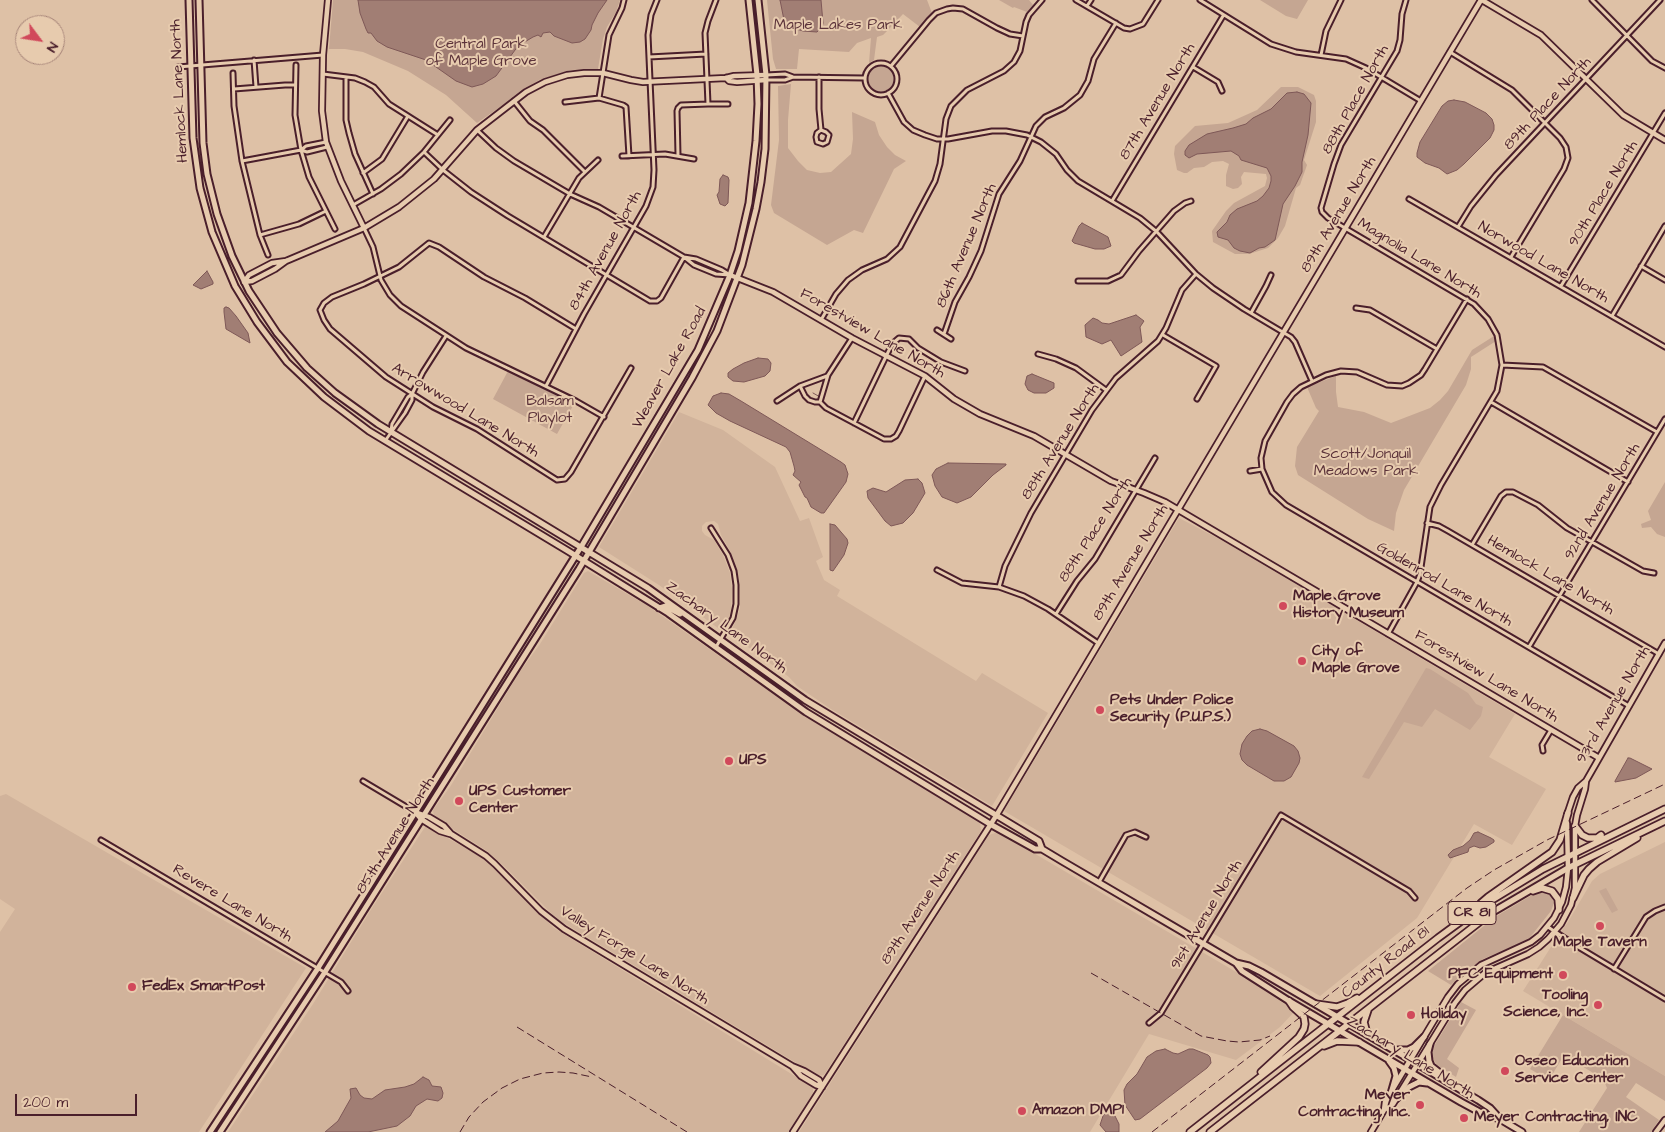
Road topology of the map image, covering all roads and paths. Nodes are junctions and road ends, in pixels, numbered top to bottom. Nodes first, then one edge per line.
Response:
1 (189, 0) edge
2 (199, 0) edge
3 (328, 0) edge
4 (624, 0) edge
5 (656, 0) edge
6 (716, 0) edge
7 (749, 0) edge
8 (758, 0) edge
9 (1042, 0) edge
10 (1076, 0) edge
11 (1091, 0) edge
12 (1158, 0) edge
13 (1341, 0) edge
14 (1406, 0) edge
15 (1481, 0) edge
16 (1592, 0) edge
17 (1660, 0) edge
18 (1200, 1) edge
19 (1087, 6) junction
20 (1223, 16) junction
21 (1116, 24) junction
22 (1022, 36) junction
23 (1628, 36) junction
24 (1450, 52) junction
25 (706, 54) junction
26 (323, 55) junction
27 (1321, 55) junction
28 (649, 57) junction
29 (254, 60) junction
30 (200, 65) junction
31 (296, 65) dead end
32 (178, 66) dead end
33 (190, 66) junction
34 (891, 66) junction
35 (1193, 67) junction
36 (1665, 68) edge
37 (233, 73) dead end
38 (603, 73) junction
39 (323, 74) junction
40 (346, 77) junction
41 (766, 77) junction
42 (819, 77) junction
43 (1382, 77) junction
44 (757, 78) junction
45 (864, 78) junction
46 (707, 79) junction
47 (1586, 79) junction
48 (650, 82) junction
49 (295, 85) junction
50 (256, 87) junction
51 (234, 89) junction
52 (1222, 91) dead end
53 (888, 93) junction
54 (599, 98) junction
55 (514, 101) junction
56 (1421, 101) junction
57 (565, 102) dead end
58 (708, 104) junction
59 (728, 104) dead end
60 (1665, 113) edge
61 (408, 116) junction
62 (450, 120) dead end
63 (1545, 123) junction
64 (477, 130) junction
65 (821, 130) junction
66 (1653, 134) junction
67 (438, 135) junction
68 (1031, 137) junction
69 (943, 139) junction
70 (1665, 140) edge
71 (327, 145) junction
72 (301, 150) junction
73 (424, 152) junction
74 (654, 154) junction
75 (678, 155) junction
76 (622, 156) dead end
77 (629, 156) junction
78 (694, 159) dead end
79 (598, 160) dead end
80 (242, 161) junction
81 (443, 170) junction
82 (585, 172) junction
83 (363, 173) junction
84 (373, 194) junction
85 (570, 194) junction
86 (1410, 199) dead end
87 (1112, 201) junction
88 (1192, 201) dead end
89 (353, 205) junction
90 (326, 211) junction
91 (1665, 226) edge
92 (1458, 227) junction
93 (364, 228) junction
94 (633, 228) junction
95 (1346, 228) junction
96 (335, 229) dead end
97 (1157, 232) junction
98 (260, 236) junction
99 (544, 237) junction
100 (268, 256) dead end
101 (684, 257) junction
102 (1511, 258) junction
103 (1641, 266) junction
104 (1196, 274) junction
105 (607, 275) junction
106 (1270, 275) dead end
107 (380, 276) junction
108 (730, 276) junction
109 (738, 278) junction
110 (1665, 280) edge
111 (1078, 281) dead end
112 (244, 282) junction
113 (235, 286) junction
114 (1561, 286) junction
115 (1466, 299) junction
116 (1356, 308) dead end
117 (1251, 313) junction
118 (1612, 316) junction
119 (821, 320) junction
120 (576, 329) junction
121 (937, 330) dead end
122 (1283, 333) junction
123 (944, 334) junction
124 (1163, 335) junction
125 (446, 336) junction
126 (852, 338) junction
127 (951, 338) dead end
128 (1665, 347) edge
129 (1437, 348) junction
130 (1038, 354) dead end
131 (886, 356) junction
132 (1502, 365) junction
133 (631, 368) dead end
134 (965, 371) dead end
135 (828, 376) junction
136 (925, 376) junction
137 (1312, 381) junction
138 (546, 386) junction
139 (800, 386) junction
140 (1106, 390) junction
141 (412, 394) junction
142 (1196, 399) dead end
143 (778, 401) dead end
144 (820, 402) junction
145 (1491, 402) junction
146 (604, 417) junction
147 (1665, 419) edge
148 (854, 423) junction
149 (391, 432) junction
150 (1657, 432) junction
151 (385, 440) junction
152 (1066, 455) junction
153 (1155, 458) dead end
154 (1262, 469) junction
155 (1250, 471) dead end
156 (1628, 482) junction
157 (1136, 490) junction
158 (1177, 510) junction
159 (1427, 524) junction
160 (711, 528) dead end
161 (1592, 542) junction
162 (1472, 545) junction
163 (581, 547) junction
164 (588, 552) junction
165 (575, 556) junction
166 (583, 561) junction
167 (937, 570) dead end
168 (1654, 573) dead end
169 (1418, 582) junction
170 (998, 587) junction
171 (1560, 596) junction
172 (660, 608) junction
173 (1056, 614) junction
174 (694, 620) junction
175 (1388, 634) junction
176 (721, 640) junction
177 (1098, 642) junction
178 (1665, 643) edge
179 (716, 647) junction
180 (1529, 647) junction
181 (1659, 654) junction
182 (1629, 707) junction
183 (1550, 730) junction
184 (1543, 751) dead end
185 (1599, 758) junction
186 (363, 781) dead end
187 (1586, 781) junction
188 (1665, 809) edge
189 (415, 812) junction
190 (1568, 813) junction
191 (1656, 813) junction
192 (996, 816) junction
193 (423, 817) junction
194 (1665, 821) edge
195 (990, 824) junction
196 (1576, 826) junction
197 (1653, 827) junction
198 (1146, 837) dead end
199 (101, 840) dead end
200 (1042, 850) junction
201 (1575, 852) junction
202 (1567, 856) junction
203 (1576, 864) junction
204 (1568, 868) junction
205 (1099, 882) junction
206 (1415, 898) dead end
207 (1573, 898) junction
208 (1665, 907) edge
209 (1500, 908) junction
210 (1559, 910) junction
211 (1468, 916) junction
212 (1548, 927) junction
213 (1555, 932) junction
214 (1203, 943) junction
215 (1236, 963) junction
216 (318, 968) junction
217 (1614, 969) junction
218 (325, 972) junction
219 (1384, 981) junction
220 (348, 991) dead end
221 (1665, 998) edge
222 (1289, 1001) junction
223 (1316, 1004) junction
224 (1368, 1008) junction
225 (1337, 1017) junction
226 (1149, 1023) dead end
227 (1328, 1024) junction
228 (1349, 1024) junction
229 (1340, 1030) junction
230 (1372, 1037) junction
231 (1424, 1037) junction
232 (1359, 1042) junction
233 (1430, 1044) junction
234 (1390, 1047) junction
235 (1385, 1057) junction
236 (1411, 1060) junction
237 (1418, 1064) junction
238 (1405, 1068) junction
239 (1286, 1073) junction
240 (1412, 1073) junction
241 (1431, 1084) junction
242 (822, 1086) junction
243 (1392, 1090) junction
244 (1243, 1091) junction
245 (1466, 1092) junction
246 (1396, 1099) junction
247 (1384, 1110) junction
248 (1500, 1119) junction
249 (1665, 1120) edge
250 (210, 1132) edge
251 (220, 1132) edge
252 (793, 1132) edge
253 (1190, 1132) edge
254 (1210, 1132) edge
255 (1371, 1132) edge
256 (1522, 1132) edge
257 (1656, 1132) edge

1 - 33 main road, Hemlock Lane North
2 - 30 main road, Hemlock Lane North
3 - 26 street
4 - 38 street
5 - 28 street, 84th Avenue North
6 - 25 street
7 - 44 main road, Weaver Lake Road
8 - 41 main road, Weaver Lake Road
9 - 22 street
10 - 19 street
11 - 19 street
12 - 21 street
13 - 27 street
14 - 43 street, 88th Place North
15 - 24 street, 89th Avenue North
15 - 47 street
16 - 23 street
17 - 23 street, 89th Place North
18 - 20 street
19 - 21 street
20 - 27 street
20 - 35 street, 87th Avenue North
21 - 68 street, 86th Avenue North
22 - 34 street
22 - 69 street
23 - 36 street
23 - 47 street, 89th Place North
24 - 56 street, 89th Avenue North
24 - 63 street
25 - 28 street
25 - 46 street
26 - 29 street
26 - 39 street
27 - 43 street
28 - 48 street, 84th Avenue North
29 - 30 street
29 - 50 street
30 - 33 street
30 - 112 main road, Hemlock Lane North
31 - 49 street
32 - 33 street
33 - 113 main road, Hemlock Lane North
34 - 45 street
34 - 53 street
35 - 52 street
35 - 87 street, 87th Avenue North
37 - 51 street
38 - 48 street
38 - 54 street
38 - 55 street
39 - 40 street
39 - 71 street
40 - 61 street
40 - 83 street
41 - 42 street
41 - 44 street
41 - 109 main road, Weaver Lake Road
42 - 45 street
42 - 65 street
43 - 56 street
43 - 95 street, 88th Place North
44 - 46 street
44 - 108 main road, Weaver Lake Road
45 - 53 street
46 - 48 street
46 - 58 street
47 - 63 street, 89th Place North
47 - 66 street
48 - 74 street, 84th Avenue North
49 - 50 street
49 - 72 street
50 - 51 street
51 - 80 street
53 - 69 street
54 - 57 street
54 - 77 street
55 - 64 street
55 - 82 street
56 - 95 street, 89th Avenue North
58 - 59 street
58 - 75 street
60 - 66 street, 90th Place North
61 - 67 street
61 - 83 street
62 - 67 street
63 - 92 street, 89th Place North
63 - 102 street
64 - 81 street
64 - 85 street, Forestview Lane North
65 - 65 street
66 - 70 street
66 - 114 street, 90th Place North
67 - 73 street
68 - 69 street
68 - 87 street
68 - 123 street, 86th Avenue North
69 - 119 street
71 - 72 street
71 - 89 street
72 - 80 street
72 - 90 street
73 - 81 street
73 - 84 street
74 - 75 street
74 - 77 street
74 - 94 street, 84th Avenue North
75 - 78 street
76 - 77 street
79 - 82 street
80 - 98 street
81 - 93 street
81 - 99 street
82 - 85 street
83 - 84 street
84 - 89 street
85 - 94 street, Forestview Lane North
85 - 99 street
86 - 92 street, Norwood Lane North
87 - 97 street
88 - 97 street
89 - 93 street
90 - 96 street
90 - 98 street
91 - 103 street
92 - 102 street, Norwood Lane North
93 - 107 street
93 - 112 street
94 - 101 street, Forestview Lane North
94 - 105 street, 84th Avenue North
95 - 115 street, Magnolia Lane North
95 - 122 street, 89th Avenue North
97 - 104 street
97 - 111 street
98 - 100 street
99 - 105 street
101 - 105 street
101 - 108 street, Forestview Lane North
101 - 108 street, Forestview Lane North
102 - 114 street, Norwood Lane North
103 - 110 street
103 - 118 street
104 - 117 street
104 - 124 street, 88th Avenue North
105 - 120 street, 84th Avenue North
106 - 117 street
107 - 120 street
107 - 125 street
107 - 141 street, Arrowwood Lane North
108 - 109 street, Forestview Lane North
108 - 163 main road, Weaver Lake Road
109 - 119 street, Forestview Lane North
109 - 164 main road, Weaver Lake Road
112 - 113 street
112 - 149 main road, Hemlock Lane North
113 - 151 main road, Hemlock Lane North
114 - 118 street, Norwood Lane North
115 - 129 street
115 - 132 street, Magnolia Lane North
116 - 129 street
117 - 122 street
118 - 128 street, Norwood Lane North
119 - 126 street, Forestview Lane North
120 - 138 street, 84th Avenue North
121 - 123 street
122 - 137 street
122 - 158 street, 89th Avenue North
123 - 127 street
124 - 140 street, 88th Avenue North
124 - 142 street
125 - 138 street
125 - 141 street
126 - 131 street, Forestview Lane North
126 - 135 street
129 - 137 street
130 - 140 street
131 - 134 street
131 - 136 street, Forestview Lane North
131 - 148 street
132 - 145 street
132 - 150 street
133 - 146 street
135 - 139 street
135 - 144 street
136 - 148 street
136 - 152 street, Forestview Lane North
137 - 154 street
138 - 146 street
139 - 143 street
139 - 144 street
140 - 152 street, 88th Avenue North
141 - 146 street, Arrowwood Lane North
141 - 149 street
144 - 148 street
145 - 156 street
145 - 159 street
147 - 150 street, 92nd Avenue North
149 - 151 street
149 - 163 main road, Zachary Lane North
150 - 156 street, 92nd Avenue North
151 - 165 main road, Zachary Lane North
152 - 157 street, Forestview Lane North
152 - 170 street, 88th Avenue North
153 - 157 street, 88th Place North
154 - 155 street
154 - 169 street, Goldenrod Lane North
156 - 161 street, 92nd Avenue North
157 - 158 street, Forestview Lane North
157 - 173 street, 88th Place North
158 - 175 street, Forestview Lane North
158 - 177 street, 89th Avenue North
159 - 162 street, Hemlock Lane North
159 - 169 street
160 - 176 street
161 - 162 street
161 - 168 street
161 - 171 street, 92nd Avenue North
162 - 171 street, Hemlock Lane North
163 - 164 main road, Zachary Lane North
163 - 165 main road, Weaver Lake Road
164 - 166 main road, 85th Avenue North
164 - 174 main road, Zachary Lane North
165 - 166 main road, Zachary Lane North
165 - 189 main road, 85th Avenue North
166 - 172 main road, Zachary Lane North
166 - 193 main road, 85th Avenue North
167 - 170 street
169 - 175 street
169 - 180 street, Goldenrod Lane North
170 - 173 street
171 - 180 street, 92nd Avenue North
171 - 181 street, Hemlock Lane North
172 - 174 main road
172 - 179 main road, Zachary Lane North
173 - 177 street
174 - 176 main road, Zachary Lane North
175 - 183 street, Forestview Lane North
176 - 179 street
176 - 192 main road, Zachary Lane North
177 - 192 street, 89th Avenue North
178 - 181 street, 93rd Avenue North
179 - 195 main road, Zachary Lane North
180 - 182 street, Goldenrod Lane North
181 - 182 street, 93rd Avenue North
182 - 185 street, 93rd Avenue North
183 - 184 street
183 - 185 street, Forestview Lane North
185 - 187 street, 93rd Avenue North
186 - 189 street, Valley Forge Lane North
187 - 190 street, 93rd Avenue North
187 - 196 street, 93rd Avenue North
188 - 191 highway, County Road 81 / CR 81
189 - 193 street, Valley Forge Lane North
189 - 216 main road, 85th Avenue North
190 - 202 street, 93rd Avenue North
190 - 211 highway
191 - 196 highway
191 - 201 highway, County Road 81 / CR 81
192 - 195 street, 89th Avenue North
192 - 200 main road, Zachary Lane North
193 - 218 main road, 85th Avenue North
193 - 242 street, Valley Forge Lane North
194 - 197 highway, County Road 81 / CR 81
195 - 200 main road, Zachary Lane North
195 - 242 street, 89th Avenue North
196 - 201 street, 93rd Avenue North
197 - 203 highway, County Road 81 / CR 81
197 - 207 highway
198 - 205 street
199 - 216 street, Revere Lane North
200 - 205 main road, Zachary Lane North
201 - 202 highway, County Road 81 / CR 81
201 - 203 street, 93rd Avenue North
202 - 204 street, 93rd Avenue North
202 - 211 highway, County Road 81 / CR 81
203 - 204 highway, County Road 81 / CR 81
203 - 207 street, 93rd Avenue North
204 - 209 highway, County Road 81 / CR 81
204 - 210 street, 93rd Avenue North
205 - 214 main road, Zachary Lane North
206 - 214 street, 91st Avenue North
207 - 213 street, 93rd Avenue North
208 - 217 street
209 - 210 highway
209 - 224 highway, County Road 81 / CR 81
210 - 212 street, 93rd Avenue North
211 - 219 highway, County Road 81 / CR 81
212 - 213 street
212 - 231 street, 93rd Avenue North
213 - 217 street
213 - 233 street, 93rd Avenue North
214 - 215 main road, Zachary Lane North
214 - 226 street, 91st Avenue North
215 - 222 main road, Zachary Lane North
215 - 223 main road, Zachary Lane North
216 - 218 street, Revere Lane North
216 - 250 main road, 85th Avenue North
217 - 221 street
218 - 220 street, Revere Lane North
218 - 251 main road, 85th Avenue North
219 - 223 highway
219 - 225 highway, County Road 81 / CR 81
222 - 227 main road, Zachary Lane North
222 - 244 highway
223 - 225 main road, Zachary Lane North
224 - 228 highway, County Road 81 / CR 81
224 - 230 highway
225 - 227 highway, County Road 81 / CR 81
225 - 228 main road, Zachary Lane North
227 - 229 main road, Zachary Lane North
227 - 244 highway, County Road 81 / CR 81
228 - 229 highway, County Road 81 / CR 81
228 - 230 main road, Zachary Lane North
229 - 232 main road, Zachary Lane North
229 - 239 highway, County Road 81 / CR 81
230 - 234 main road, Zachary Lane North
231 - 234 main road
231 - 236 street, 93rd Avenue North
232 - 235 main road, Zachary Lane North
232 - 239 highway
233 - 237 street, 93rd Avenue North
233 - 245 main road
234 - 236 main road, Zachary Lane North
235 - 238 main road, Zachary Lane North
235 - 243 main road
236 - 237 main road, Zachary Lane North
236 - 238 street, 93rd Avenue North
237 - 240 street, 93rd Avenue North
237 - 245 main road, Zachary Lane North
238 - 240 main road, Zachary Lane North
238 - 243 street, 93rd Avenue North
239 - 254 highway, County Road 81 / CR 81
240 - 241 main road, Zachary Lane North
240 - 246 street, 93rd Avenue North
241 - 246 main road
241 - 248 main road, Zachary Lane North
242 - 252 street, 89th Avenue North
243 - 247 street, 93rd Avenue North
244 - 253 highway, County Road 81 / CR 81
245 - 248 main road, Zachary Lane North
246 - 247 street, 93rd Avenue North
247 - 255 street, 93rd Avenue North
248 - 256 main road, Zachary Lane North
249 - 257 street

